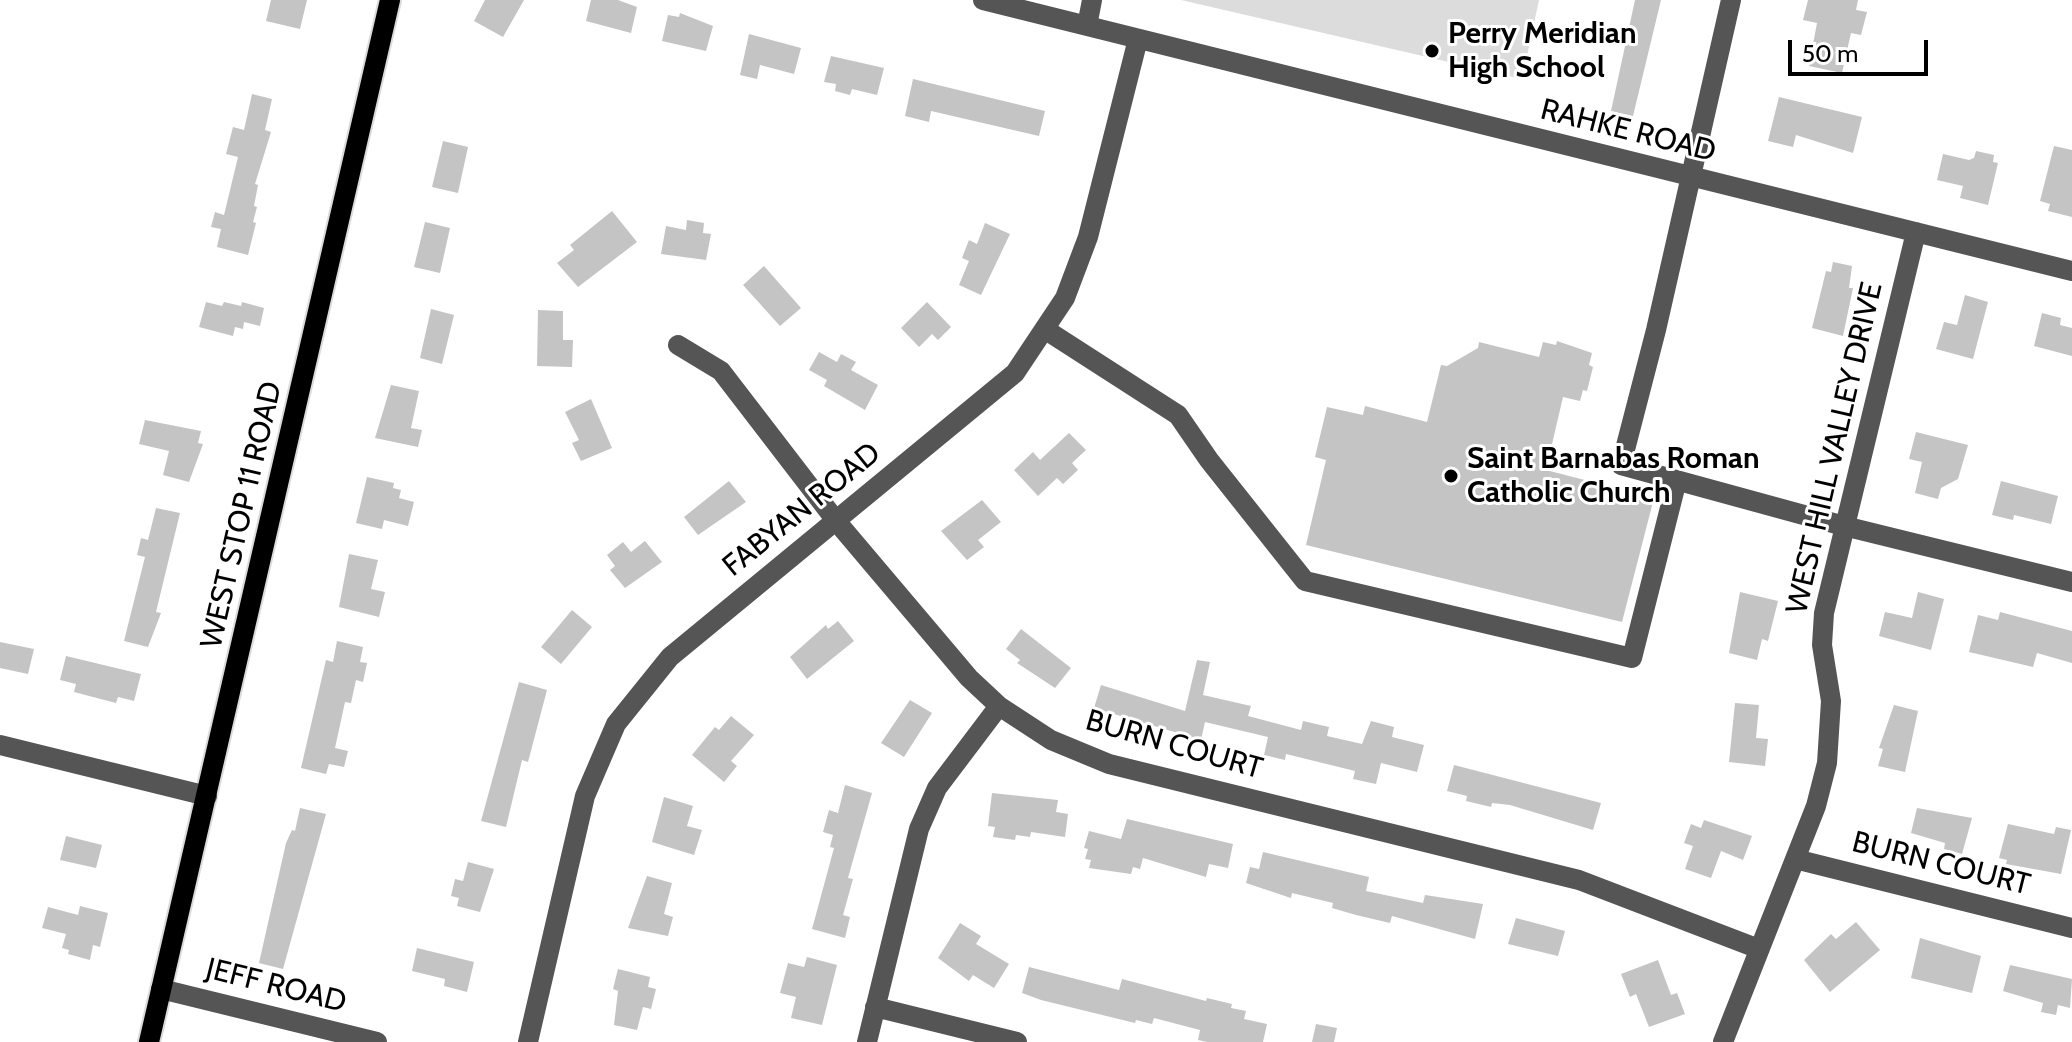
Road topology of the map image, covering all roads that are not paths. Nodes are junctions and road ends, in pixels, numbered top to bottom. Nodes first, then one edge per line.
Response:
1 (390, 0) edge
2 (983, 0) edge
3 (1092, 0) edge
4 (1731, 0) edge
5 (1087, 26) junction
6 (1138, 39) junction
7 (1689, 177) junction
8 (1916, 232) junction
9 (2072, 271) edge
10 (1046, 330) junction
11 (678, 345) dead end
12 (1677, 480) junction
13 (837, 522) junction
14 (1844, 526) junction
15 (2072, 582) edge
16 (999, 706) junction
17 (0, 745) edge
18 (207, 796) junction
19 (1795, 859) junction
20 (2072, 928) edge
21 (1759, 949) junction
22 (161, 989) junction
23 (875, 1007) junction
24 (149, 1042) edge
25 (377, 1042) edge
26 (528, 1042) edge
27 (867, 1042) edge
28 (1017, 1042) edge
29 (1723, 1042) edge

1 - 18 main road, WEST STOP 11 ROAD
2 - 5 street, RAHKE ROAD
3 - 5 street
4 - 7 street
5 - 6 street, RAHKE ROAD
6 - 7 street, RAHKE ROAD
6 - 10 street, FABYAN ROAD
7 - 8 street, RAHKE ROAD
7 - 12 street
8 - 9 street, RAHKE ROAD
8 - 14 street, WEST HILL VALLEY DRIVE
10 - 12 street
10 - 13 street, FABYAN ROAD
11 - 13 street, BURN COURT
12 - 14 street
13 - 16 street, BURN COURT
13 - 26 street, FABYAN ROAD
14 - 15 street
14 - 19 street, WEST HILL VALLEY DRIVE
16 - 21 street, BURN COURT
16 - 23 street
17 - 18 street
18 - 22 main road, WEST STOP 11 ROAD
19 - 20 street, BURN COURT
19 - 21 street, WEST HILL VALLEY DRIVE
21 - 29 street, WEST HILL VALLEY DRIVE
22 - 24 main road, WEST STOP 11 ROAD
22 - 25 street, JEFF ROAD
23 - 27 street
23 - 28 street

